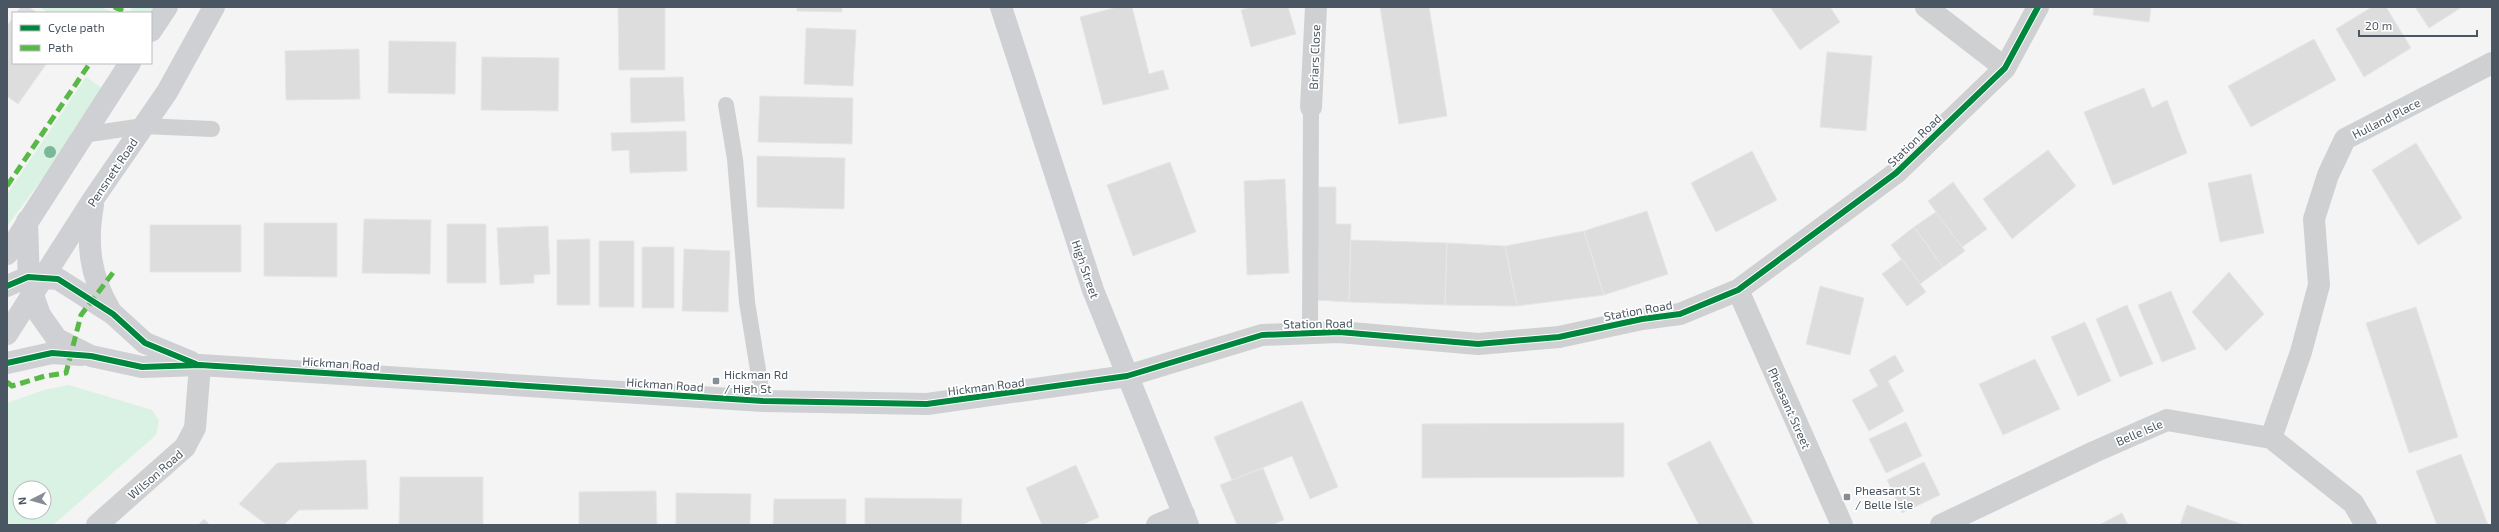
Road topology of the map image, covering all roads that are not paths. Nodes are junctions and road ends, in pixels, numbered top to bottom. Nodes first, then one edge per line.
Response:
1 (167, 7) edge
2 (214, 7) edge
3 (1001, 7) edge
4 (1316, 7) edge
5 (1926, 7) edge
6 (2038, 7) edge
7 (152, 30) edge
8 (2492, 63) edge
9 (129, 64) edge
10 (2005, 68) junction
11 (726, 105) dead end
12 (1311, 107) joint
13 (143, 126) junction
14 (212, 129) dead end
15 (83, 135) junction
16 (94, 198) junction
17 (27, 222) junction
18 (7, 254) edge
19 (35, 283) junction
20 (7, 286) edge
21 (1738, 290) junction
22 (113, 314) junction
23 (1310, 333) junction
24 (7, 334) edge
25 (91, 356) junction
26 (7, 363) edge
27 (200, 365) junction
28 (1127, 376) junction
29 (763, 401) junction
30 (2271, 438) junction
31 (1186, 520) edge
32 (97, 525) edge
33 (1157, 525) edge
34 (1842, 525) edge
35 (1941, 525) edge
36 (2366, 525) edge

1 - 7 street
2 - 13 street, Pensnett Road
3 - 28 street, High Street
4 - 12 street, Briars Close
5 - 10 street
6 - 10 street, Station Road
8 - 30 street, Hulland Place
9 - 15 street
10 - 21 street, Station Road
11 - 29 lane
12 - 23 lane
13 - 14 lane
13 - 15 lane
13 - 16 street, Pensnett Road
15 - 17 street
16 - 19 street, Pensnett Road
16 - 22 street, Hickman Road
17 - 18 street
17 - 19 street, Hickman Road
19 - 20 street
19 - 22 street, Hickman Road
19 - 24 street, Pensnett Road
19 - 25 street, Hickman Road
21 - 23 street, Station Road
21 - 34 street, Pheasant Street
22 - 27 street, Hickman Road
23 - 28 street, Station Road
25 - 26 street, Hickman Road
25 - 27 street, Hickman Road
27 - 29 street, Hickman Road
27 - 32 street, Wilson Road
28 - 29 street, Hickman Road
28 - 31 street, High Street
30 - 35 street, Belle Isle
30 - 36 street, Belle Isle
31 - 33 street

